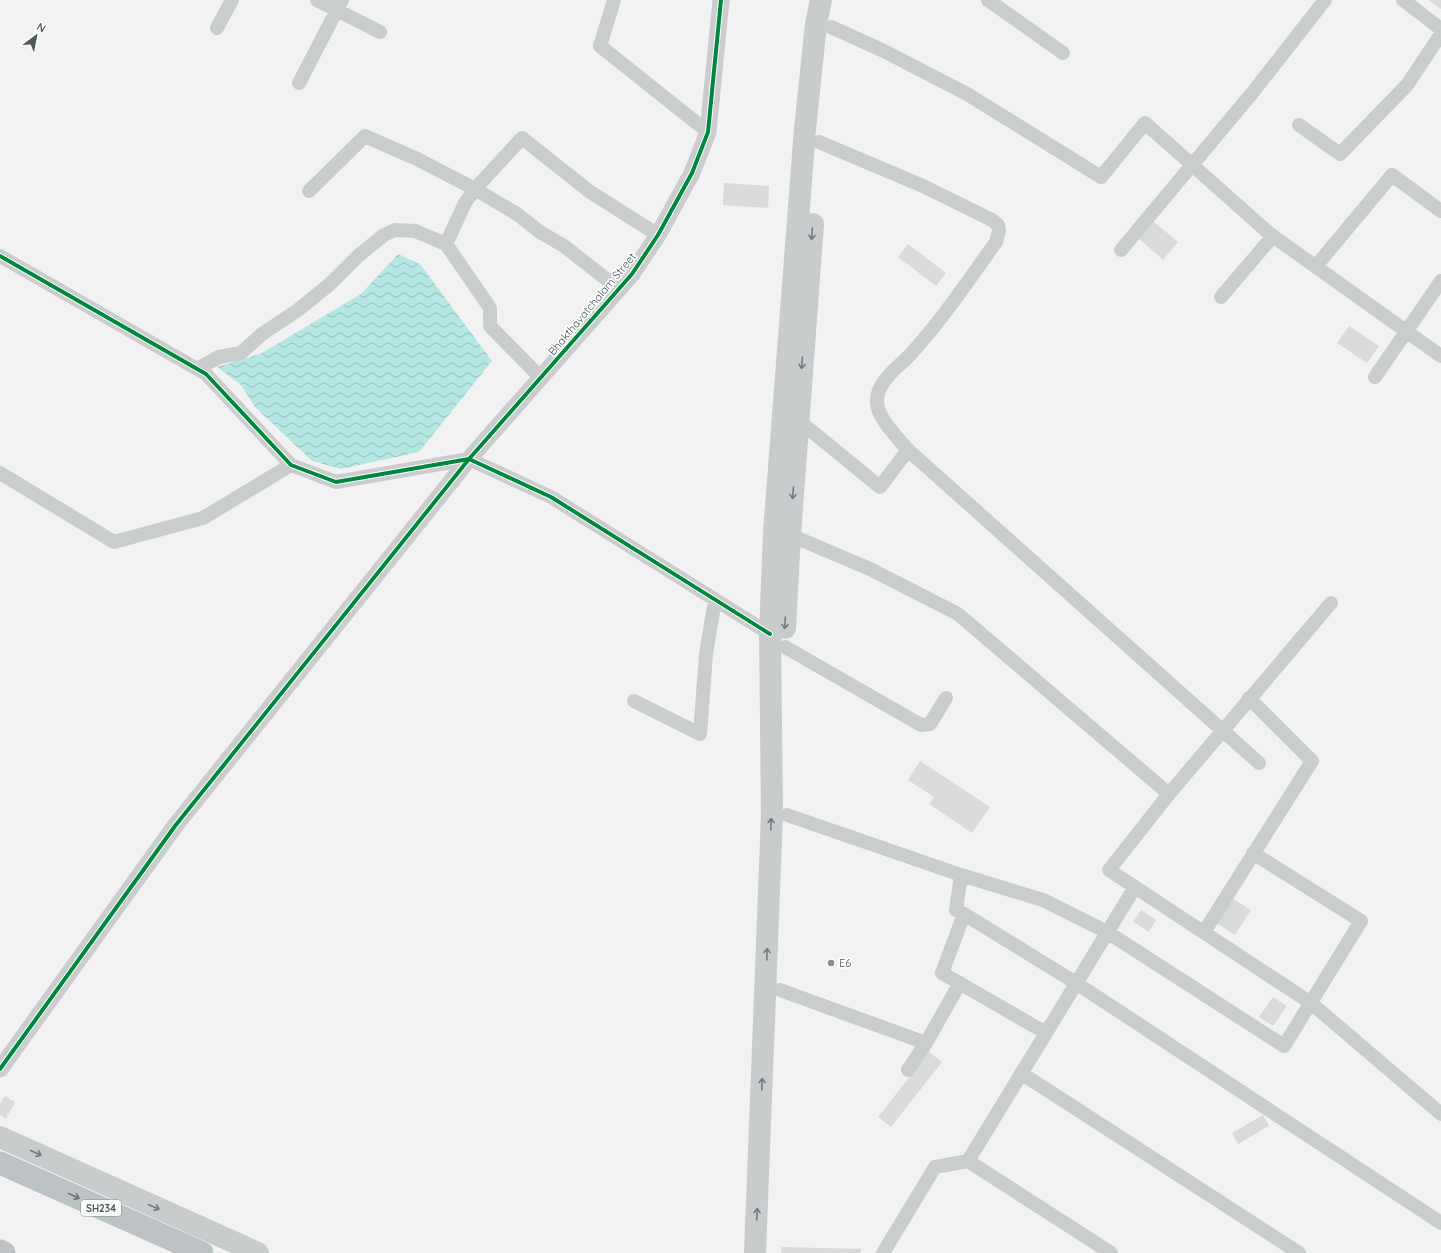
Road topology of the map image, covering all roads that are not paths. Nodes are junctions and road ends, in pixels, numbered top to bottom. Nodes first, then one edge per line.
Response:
1 (232, 0) edge
2 (317, 0) edge
3 (614, 0) edge
4 (721, 0) edge
5 (821, 0) edge
6 (836, 0) edge
7 (988, 0) edge
8 (1325, 0) edge
9 (1403, 0) edge
10 (340, 5) edge
11 (831, 27) junction
12 (217, 28) dead end
13 (1441, 29) edge
14 (380, 32) dead end
15 (1441, 34) edge
16 (1063, 52) dead end
17 (299, 83) dead end
18 (1300, 125) dead end
19 (708, 132) junction
20 (819, 142) junction
21 (1192, 165) junction
22 (476, 189) junction
23 (309, 191) dead end
24 (1441, 211) edge
25 (658, 235) junction
26 (1273, 236) junction
27 (446, 244) junction
28 (1121, 250) dead end
29 (0, 256) edge
30 (1316, 266) junction
31 (1441, 281) edge
32 (619, 289) junction
33 (1221, 297) dead end
34 (1407, 331) junction
35 (1441, 356) edge
36 (197, 369) junction
37 (541, 378) junction
38 (1375, 378) dead end
39 (798, 420) junction
40 (908, 450) junction
41 (469, 459) junction
42 (291, 465) junction
43 (0, 473) edge
44 (782, 534) junction
45 (715, 600) junction
46 (1331, 603) dead end
47 (777, 641) junction
48 (946, 698) dead end
49 (1249, 698) junction
50 (634, 701) dead end
51 (1222, 730) junction
52 (1259, 763) dead end
53 (1169, 794) junction
54 (787, 815) junction
55 (1254, 853) junction
56 (961, 875) junction
57 (1135, 887) junction
58 (964, 914) junction
59 (1107, 932) junction
60 (1204, 932) junction
61 (960, 983) junction
62 (1076, 983) junction
63 (780, 990) junction
64 (1311, 1003) junction
65 (1046, 1033) junction
66 (926, 1043) junction
67 (0, 1069) edge
68 (908, 1070) dead end
69 (1021, 1073) junction
70 (1441, 1114) edge
71 (0, 1137) edge
72 (968, 1160) junction
73 (0, 1162) edge
74 (1441, 1223) edge
75 (0, 1251) edge
76 (4, 1253) edge
77 (202, 1253) edge
78 (258, 1253) edge
79 (755, 1253) edge
80 (770, 1253) edge
81 (883, 1253) edge
82 (1111, 1253) edge
83 (1299, 1253) edge

1 - 12 street
2 - 10 street
3 - 19 street
4 - 19 street, Bhakthavatchalam Street
5 - 44 main road
6 - 11 main road
7 - 16 street
8 - 21 street
9 - 13 street
10 - 14 street
10 - 17 street
11 - 20 main road
11 - 21 street
15 - 18 street
19 - 25 street, Bhakthavatchalam Street
20 -> 39 main road
20 - 40 street
21 - 26 street
21 - 28 street
22 - 23 street
22 - 25 street
22 - 27 street
22 - 32 street
24 - 30 street
25 - 32 street, Bhakthavatchalam Street
26 - 30 street
26 - 33 street
27 - 36 street
27 - 37 street
29 - 36 street
30 - 34 street
31 - 34 street
32 - 37 street, Bhakthavatchalam Street
34 - 35 street
34 - 38 street
36 - 42 street
37 - 41 street, Bhakthavatchalam Street
39 - 40 street
39 -> 44 main road
40 - 51 street
41 - 42 street
41 - 45 street
41 - 67 street, Bhakthavatchalam Street
42 - 43 street
44 - 47 main road
44 - 53 street
45 - 47 street
45 - 50 street
46 - 49 street
47 - 48 street
47 - 54 main road
79 -> 47 main road
49 - 51 street
49 - 55 street
51 - 52 street
51 - 53 street
53 - 57 street
54 - 56 street
54 - 63 main road
55 - 60 street
55 - 64 street
56 - 58 street
56 - 59 street
57 - 59 street
57 - 60 street
58 - 61 street
58 - 62 street
59 - 62 street
59 - 64 street
60 - 64 street
61 - 65 street
61 - 66 street
62 - 65 street
62 - 74 street
63 - 66 street
63 - 80 main road
64 - 70 street
65 - 69 street
66 - 68 street
69 - 72 street
69 - 83 street
71 -> 78 main road
72 - 81 street
72 - 82 street
73 -> 77 highway, SH234
75 - 76 highway

